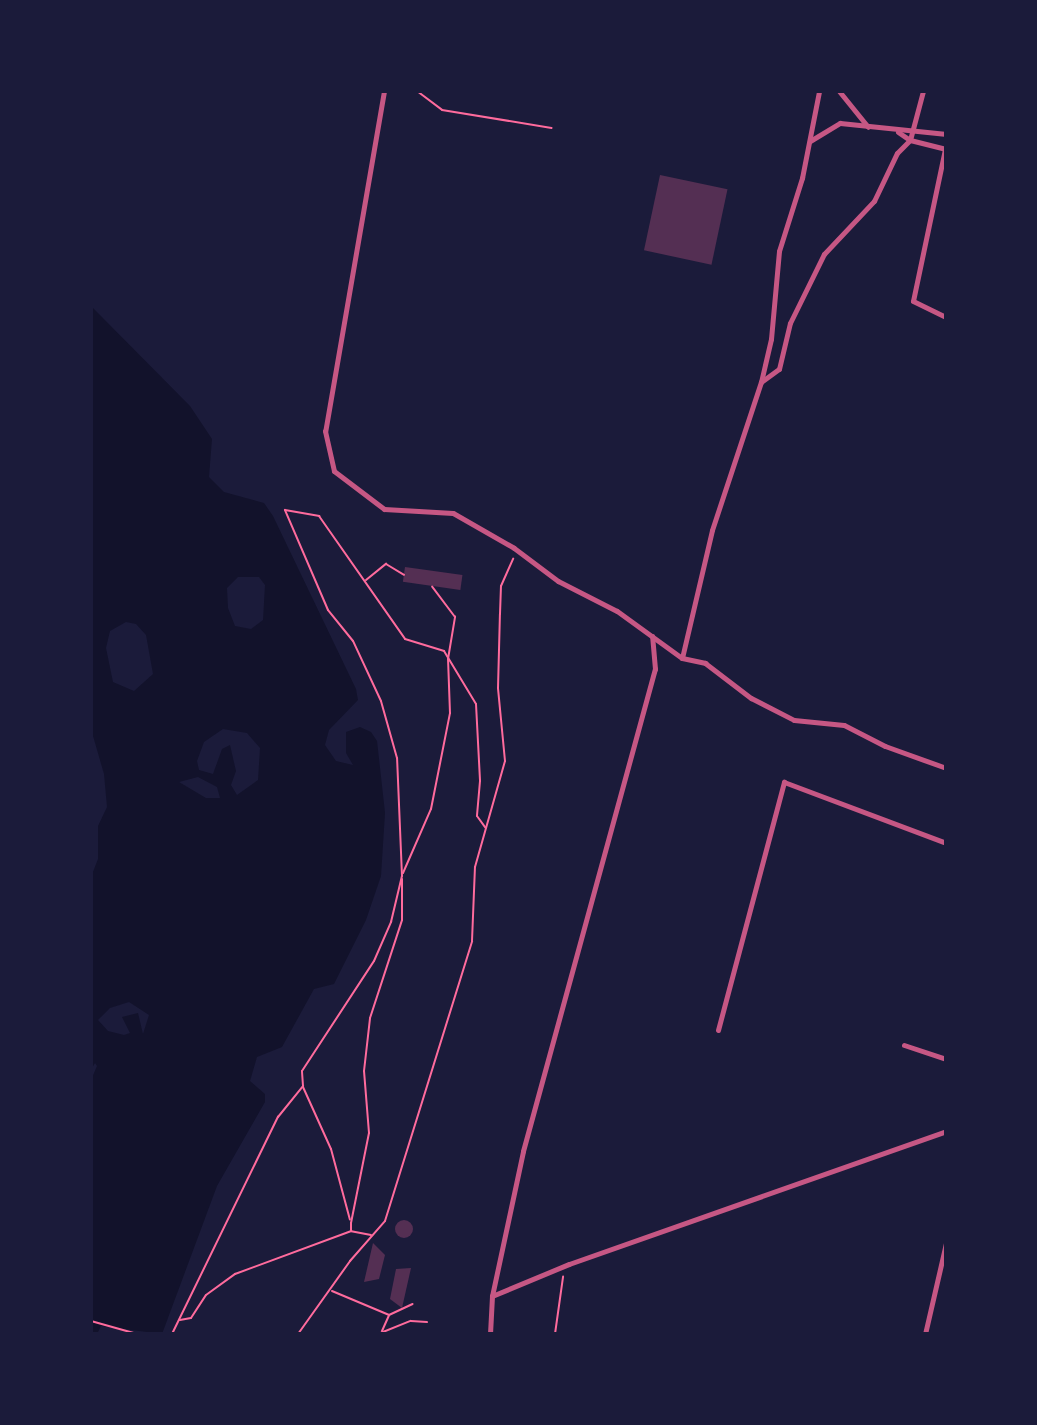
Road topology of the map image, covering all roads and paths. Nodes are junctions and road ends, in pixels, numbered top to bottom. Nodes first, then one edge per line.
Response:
1 (384, 91) edge
2 (417, 91) edge
3 (819, 91) edge
4 (839, 91) edge
5 (923, 91) edge
6 (868, 127) junction
7 (552, 128) dead end
8 (912, 130) junction
9 (898, 132) junction
10 (946, 134) edge
11 (910, 140) junction
12 (810, 141) junction
13 (946, 149) edge
14 (946, 317) edge
15 (761, 382) junction
16 (514, 548) junction
17 (404, 575) dead end
18 (365, 581) junction
19 (432, 587) dead end
20 (652, 636) junction
21 (682, 658) junction
22 (448, 659) junction
23 (946, 768) edge
24 (485, 827) junction
25 (946, 843) edge
26 (402, 876) junction
27 (718, 1030) dead end
28 (904, 1045) dead end
29 (946, 1059) edge
30 (303, 1086) junction
31 (946, 1132) edge
32 (351, 1223) junction
33 (351, 1231) junction
34 (372, 1235) junction
35 (946, 1244) edge
36 (569, 1264) junction
37 (331, 1291) junction
38 (492, 1296) junction
39 (413, 1304) dead end
40 (389, 1315) junction
41 (178, 1320) junction
42 (91, 1321) edge
43 (427, 1322) dead end
44 (380, 1333) edge
45 (137, 1334) edge
46 (172, 1334) edge
47 (298, 1334) edge
48 (490, 1334) edge
49 (555, 1334) edge
50 (925, 1334) edge

1 - 16 street
2 - 7 path
3 - 12 street
4 - 6 street
5 - 8 street
6 - 9 street
6 - 12 street
8 - 9 street
8 - 10 street
8 - 11 street
9 - 11 street
11 - 13 street
11 - 15 street
12 - 15 street
13 - 14 street
15 - 21 street
16 - 20 street
16 - 24 path
17 - 18 path
18 - 22 path
18 - 26 path
19 - 22 path
20 - 21 street
20 - 38 street
21 - 23 street
22 - 24 path
22 - 26 path
24 - 34 path
25 - 27 street
26 - 30 path
26 - 32 path
28 - 29 street
30 - 32 path
30 - 41 path
31 - 36 street
32 - 33 path
33 - 34 path
33 - 41 path
34 - 37 path
35 - 50 street
36 - 38 street
36 - 49 path
37 - 40 path
37 - 47 path
38 - 48 street
39 - 40 path
40 - 44 path
41 - 46 path
42 - 45 path
43 - 44 path

